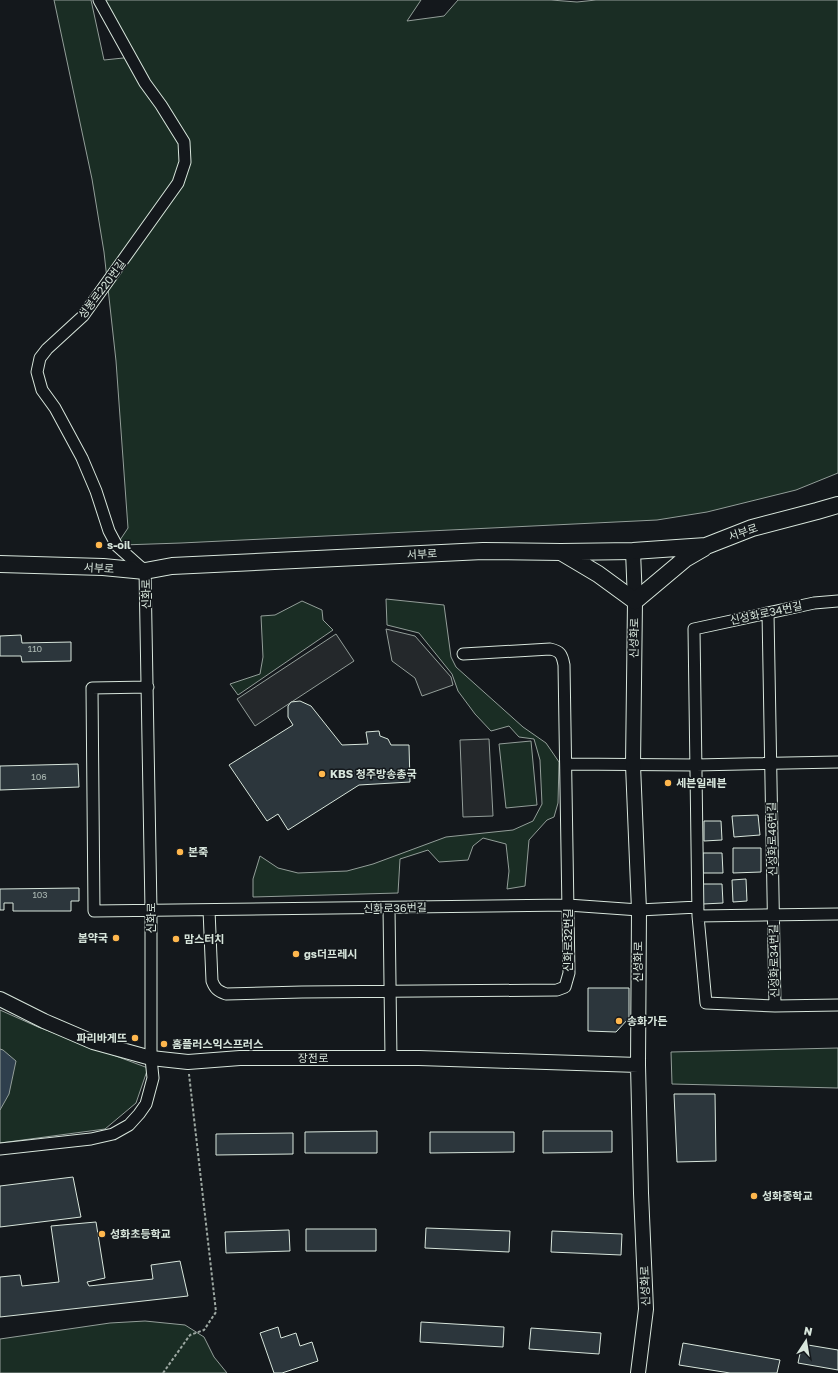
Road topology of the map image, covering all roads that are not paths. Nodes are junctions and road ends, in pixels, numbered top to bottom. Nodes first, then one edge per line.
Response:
1 (100, 0) edge
2 (838, 505) edge
3 (706, 546) junction
4 (633, 551) junction
5 (561, 552) junction
6 (0, 564) edge
7 (145, 571) junction
8 (838, 601) edge
9 (635, 602) junction
10 (768, 613) junction
11 (463, 654) dead end
12 (148, 688) junction
13 (838, 762) edge
14 (566, 764) junction
15 (771, 764) junction
16 (633, 765) junction
17 (696, 765) junction
18 (568, 905) junction
19 (389, 908) junction
20 (151, 910) junction
21 (209, 910) junction
22 (639, 910) junction
23 (698, 911) junction
24 (838, 914) edge
25 (773, 915) junction
26 (390, 991) junction
27 (0, 999) edge
28 (838, 1005) edge
29 (775, 1006) junction
30 (152, 1058) junction
31 (391, 1058) junction
32 (638, 1065) junction
33 (0, 1149) edge
34 (638, 1373) edge

1 - 7 street, 성봉로220번길
2 - 3 main road, 서부로
3 - 4 main road, 서부로
3 - 9 main road
4 - 5 main road, 서부로
4 - 9 street, 신성화로
5 - 7 main road, 서부로
5 - 9 main road
6 - 7 main road, 서부로
7 - 12 street, 신화로
8 - 10 street, 신성화로34번길
9 - 16 street, 신성화로
10 - 15 street, 신성화로46번길
10 - 17 street, 신성화로34번길
11 - 14 street, 신화로32번길
12 - 20 street, 신화로
12 - 20 street, 신화로36번길
13 - 15 street
14 - 16 street
14 - 18 street, 신화로32번길
15 - 17 street
15 - 25 street, 신성화로46번길
16 - 17 street
16 - 22 street, 신성화로
17 - 23 street
18 - 19 street, 신화로36번길
18 - 22 street, 신화로36번길
18 - 26 street, 신화로32번길
19 - 21 street, 신화로36번길
19 - 26 street
20 - 21 street, 신화로36번길
20 - 30 street, 신화로
21 - 26 street, 신화로32번길
22 - 23 street, 신화로36번길
22 - 32 street, 신성화로
23 - 25 street, 신화로36번길
23 - 29 street, 신성화로34번길
24 - 25 street, 신화로36번길
25 - 29 street, 신성화로34번길
26 - 31 street
27 - 30 street, 장전로
28 - 29 street, 신성화로34번길
30 - 31 street, 장전로
30 - 33 street, 신화로
31 - 32 street, 장전로
32 - 34 street, 신성화로

